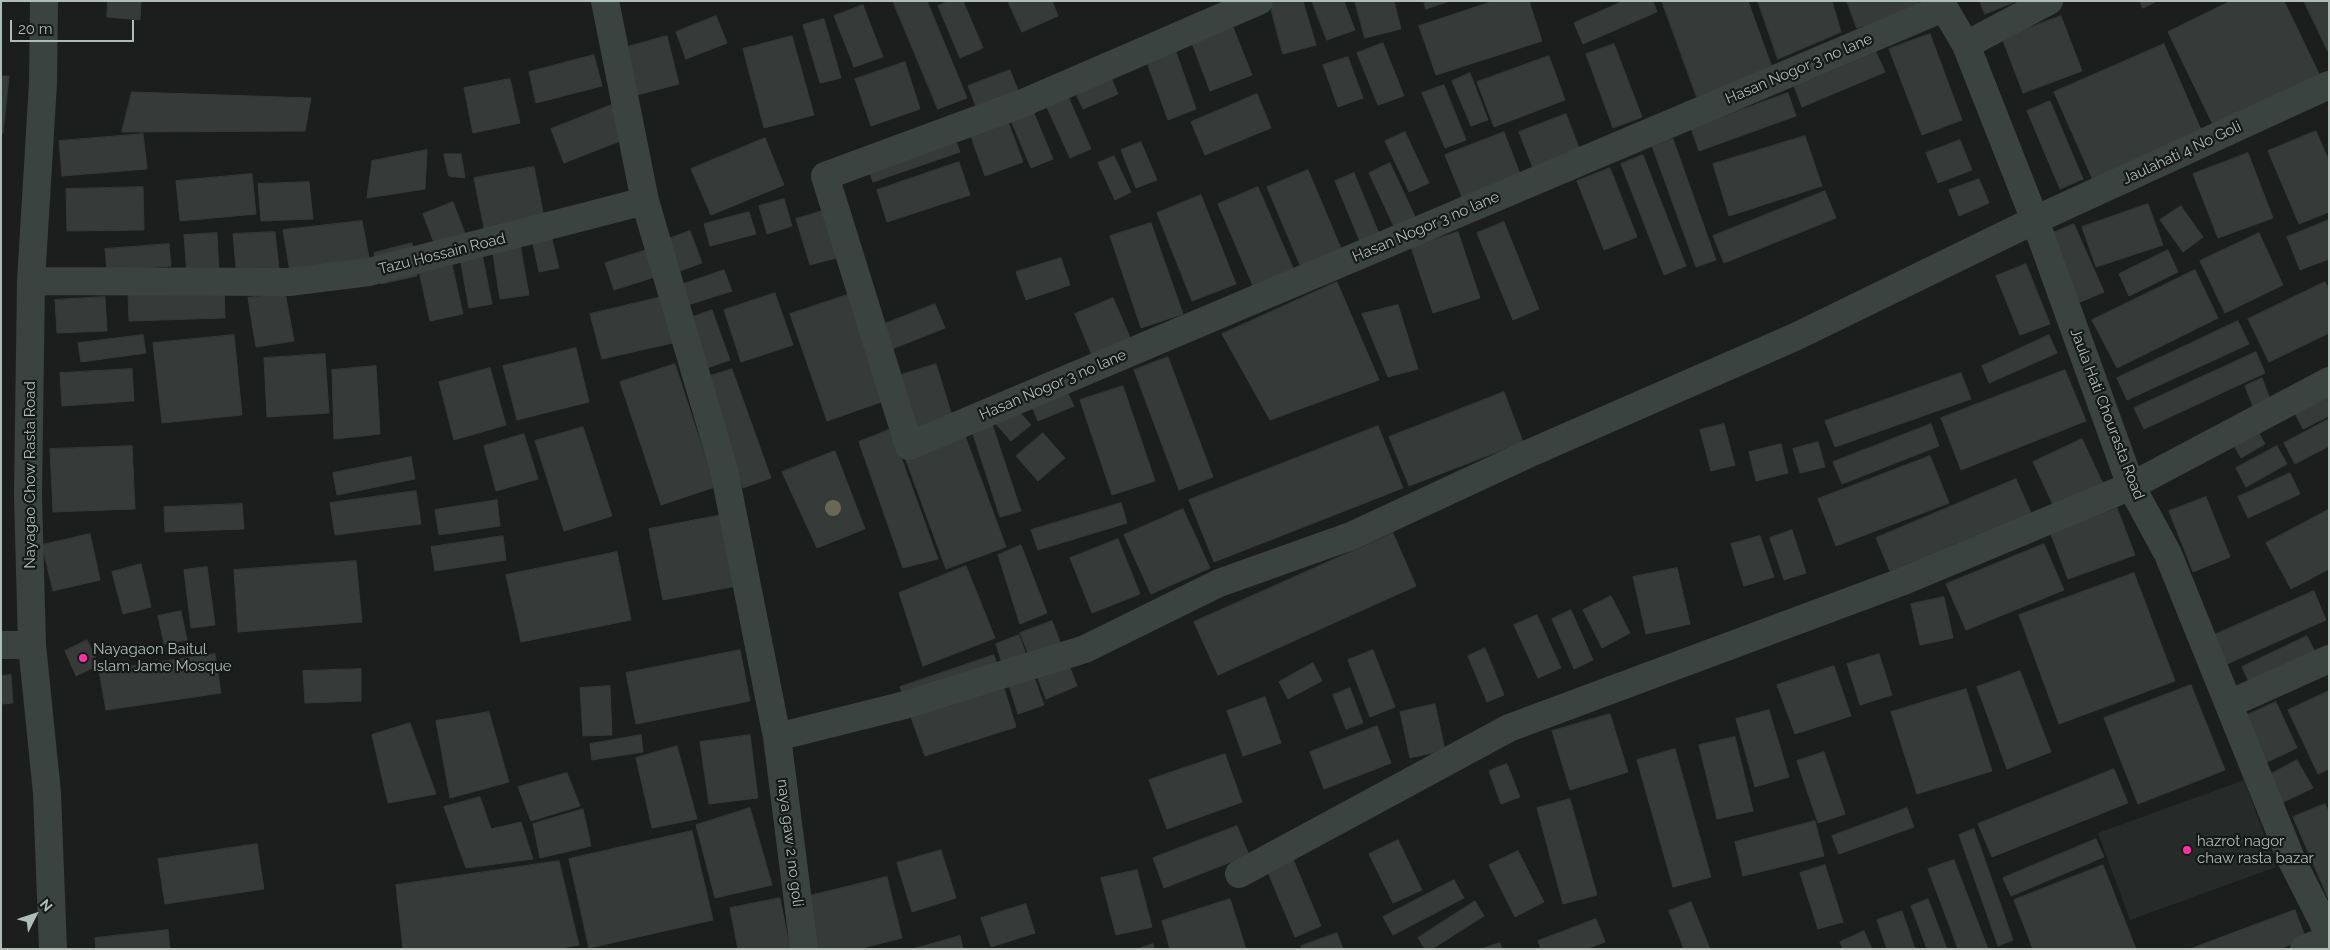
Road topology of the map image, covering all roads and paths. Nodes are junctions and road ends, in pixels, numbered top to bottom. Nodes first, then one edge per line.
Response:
1 (44, 1) edge
2 (605, 1) edge
3 (1259, 1) edge
4 (2049, 1) edge
5 (1941, 5) edge
6 (1966, 45) junction
7 (2329, 85) edge
8 (645, 201) junction
9 (2035, 220) junction
10 (31, 281) junction
11 (2329, 381) edge
12 (2131, 486) junction
13 (32, 645) junction
14 (1, 646) edge
15 (2329, 659) edge
16 (2229, 704) junction
17 (777, 737) junction
18 (1239, 874) dead end
19 (2329, 934) edge
20 (2329, 939) edge
21 (53, 949) edge
22 (804, 949) edge
23 (2304, 949) edge

1 - 10 street, Nayagao Chow Rasta Road
2 - 8 street
3 - 5 street, Hasan Nogor 3 no lane
4 - 6 street
5 - 6 street, Jaula Hati Chourasta Road
6 - 9 street, Jaula Hati Chourasta Road
7 - 9 street, Jaulahati 4 No Goli
8 - 10 street, Tazu Hossain Road
8 - 17 street, naya gaw 2 no goli
9 - 12 street, Jaula Hati Chourasta Road
9 - 17 street, Jaulahati 4 No Goli
10 - 13 street, Nayagao Chow Rasta Road
11 - 12 street
12 - 16 street, Jaula Hati Chourasta Road
12 - 18 street
13 - 14 street
13 - 21 street, Nayagao Chow Rasta Road
15 - 16 street
16 - 19 street, Jaula Hati Chourasta Road
17 - 22 street, naya gaw 2 no goli
20 - 23 street

